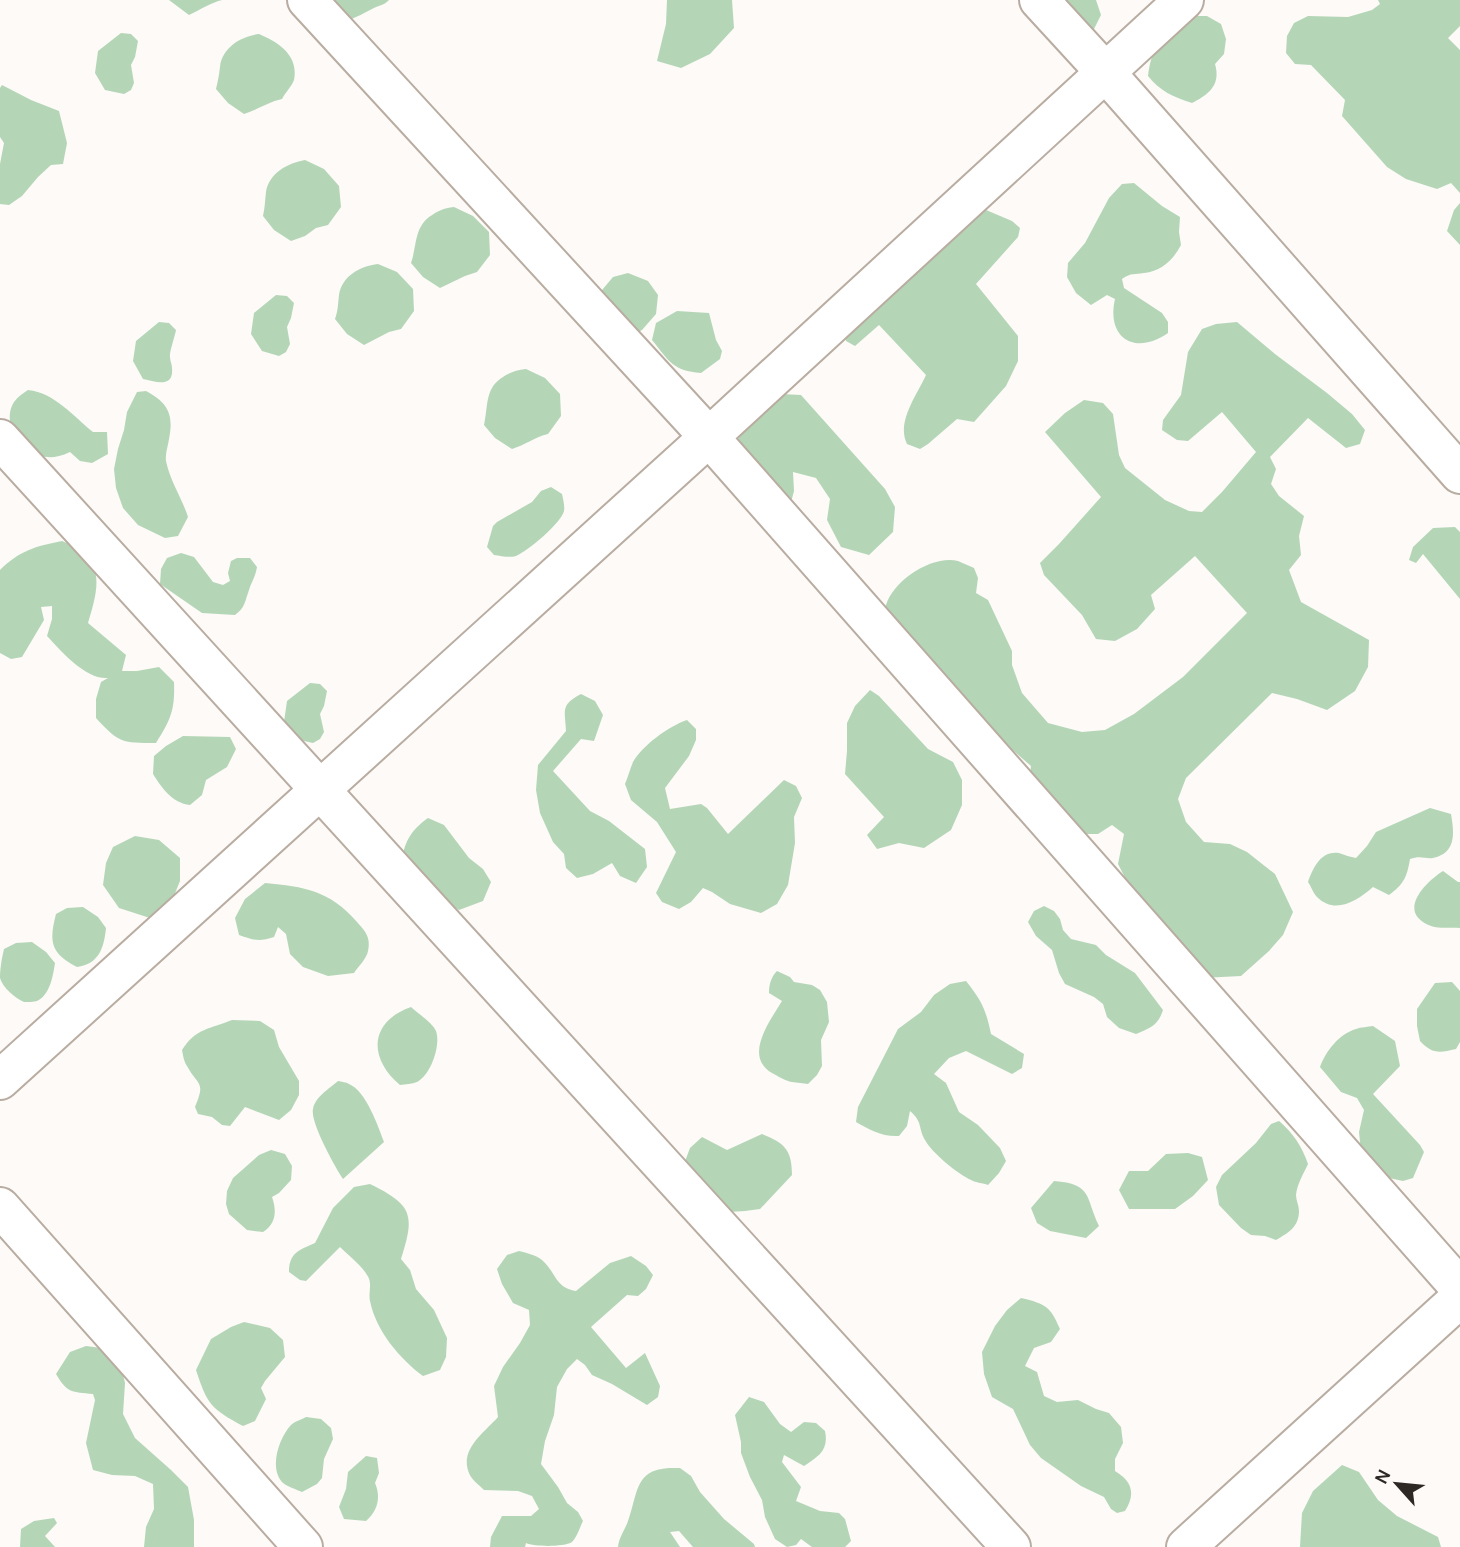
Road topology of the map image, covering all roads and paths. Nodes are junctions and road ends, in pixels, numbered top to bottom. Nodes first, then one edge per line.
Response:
1 (307, 0) edge
2 (1039, 0) edge
3 (1184, 0) edge
4 (1106, 73) junction
5 (709, 437) junction
6 (0, 439) edge
7 (1460, 474) edge
8 (319, 789) junction
9 (0, 1080) edge
10 (0, 1207) edge
11 (1460, 1288) edge
12 (1460, 1298) edge
13 (303, 1547) edge
14 (1011, 1547) edge
15 (1186, 1547) edge

1 - 5 street
2 - 4 street
3 - 4 street
4 - 5 street
4 - 7 street
5 - 8 street
5 - 11 street
6 - 8 street
8 - 9 street
8 - 14 street
10 - 13 street
12 - 15 street

